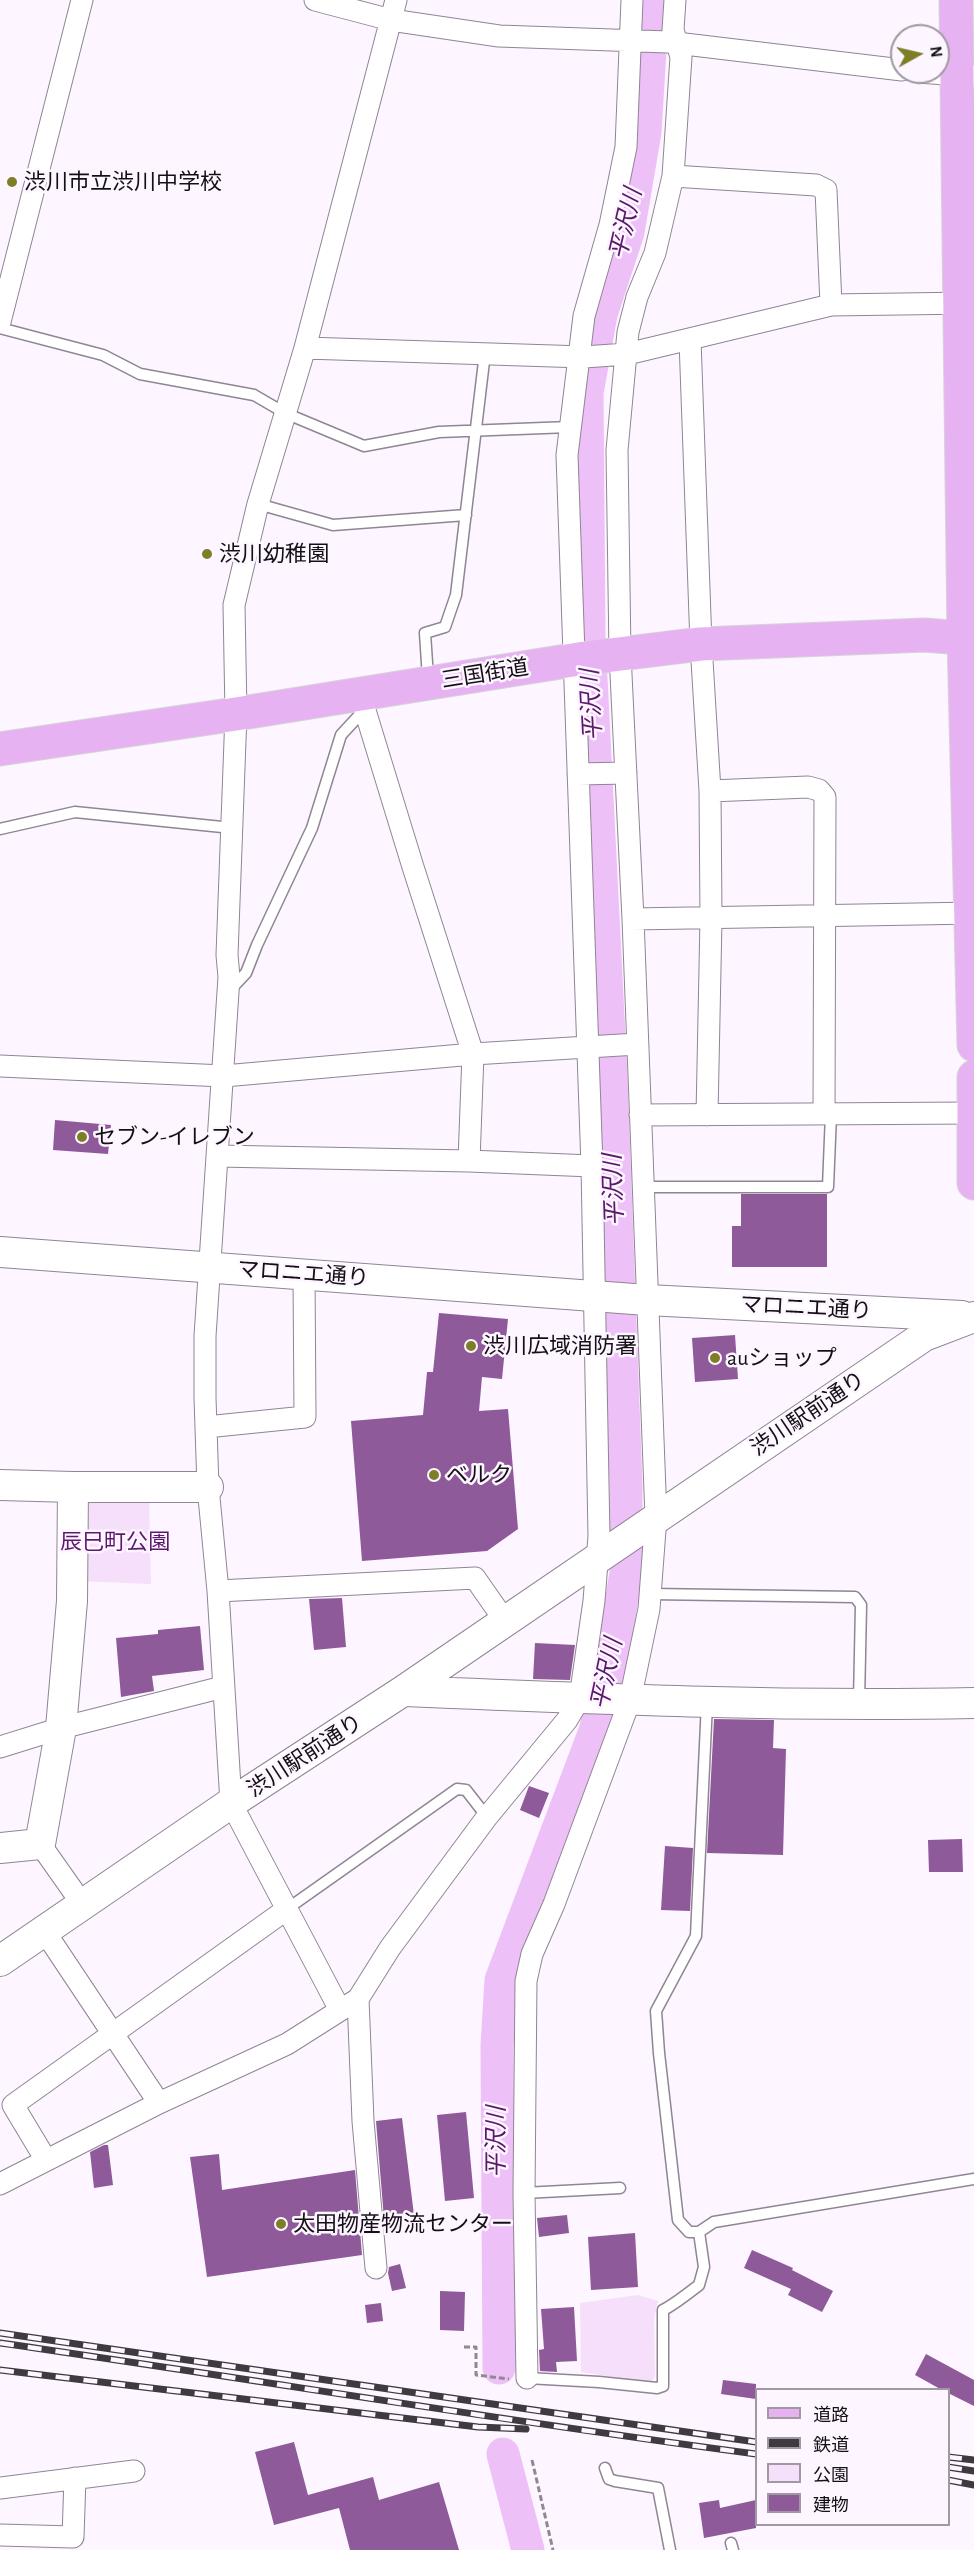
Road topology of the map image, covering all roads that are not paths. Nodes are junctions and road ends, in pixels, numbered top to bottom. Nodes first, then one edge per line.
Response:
1 (82, 0) edge
2 (315, 0) edge
3 (632, 0) edge
4 (675, 0) edge
5 (956, 0) edge
6 (394, 10) edge
7 (633, 40) junction
8 (673, 44) junction
9 (890, 69) edge
10 (950, 75) edge
11 (966, 76) edge
12 (673, 176) junction
13 (967, 303) edge
14 (831, 305) junction
15 (0, 322) edge
16 (0, 328) edge
17 (690, 340) junction
18 (305, 348) junction
19 (485, 352) junction
20 (620, 354) junction
21 (581, 357) junction
22 (285, 413) junction
23 (570, 427) junction
24 (476, 432) junction
25 (258, 504) junction
26 (466, 515) junction
27 (969, 639) edge
28 (701, 644) junction
29 (595, 657) junction
30 (428, 684) junction
31 (363, 701) junction
32 (236, 714) junction
33 (0, 749) edge
34 (625, 773) junction
35 (579, 774) junction
36 (710, 791) junction
37 (232, 828) junction
38 (0, 829) edge
39 (973, 913) edge
40 (826, 915) junction
41 (633, 919) junction
42 (711, 919) junction
43 (228, 992) junction
44 (631, 1044) junction
45 (974, 1045) edge
46 (591, 1047) junction
47 (473, 1054) junction
48 (0, 1066) edge
49 (224, 1077) junction
50 (974, 1077) edge
51 (973, 1113) edge
52 (828, 1114) junction
53 (640, 1115) junction
54 (707, 1115) junction
55 (218, 1156) junction
56 (469, 1161) junction
57 (592, 1166) junction
58 (974, 1183) edge
59 (642, 1187) junction
60 (0, 1252) edge
61 (209, 1267) junction
62 (304, 1274) junction
63 (601, 1296) junction
64 (643, 1299) junction
65 (974, 1317) edge
66 (206, 1427) junction
67 (0, 1485) edge
68 (208, 1487) junction
69 (73, 1488) junction
70 (652, 1520) junction
71 (603, 1553) junction
72 (218, 1591) junction
73 (651, 1594) junction
74 (505, 1621) junction
75 (223, 1687) junction
76 (404, 1692) junction
77 (582, 1698) junction
78 (626, 1700) junction
79 (707, 1703) junction
80 (974, 1703) edge
81 (859, 1705) junction
82 (62, 1728) junction
83 (0, 1747) edge
84 (231, 1803) junction
85 (487, 1817) junction
86 (40, 1844) junction
87 (0, 1848) edge
88 (83, 1905) junction
89 (287, 1909) junction
90 (45, 1932) junction
91 (0, 1961) edge
92 (349, 2004) junction
93 (113, 2034) junction
94 (159, 2103) junction
95 (46, 2160) junction
96 (974, 2179) edge
97 (0, 2184) edge
98 (620, 2188) dead end
99 (524, 2193) junction
100 (699, 2232) junction
101 (376, 2268) dead end
102 (527, 2378) joint
103 (605, 2468) dead end
104 (134, 2471) dead end
105 (75, 2478) junction
106 (0, 2488) edge
107 (0, 2535) edge
108 (670, 2550) edge

1 - 15 street
2 - 6 street
3 - 7 street
4 - 8 street
5 - 11 main road
6 - 7 street
6 - 18 street
7 - 8 street
7 - 21 street
8 - 9 street
8 - 12 street
10 - 11 street
11 - 13 main road
12 - 14 street
12 - 20 street
13 - 14 street
13 - 27 main road
14 - 17 street
16 - 22 lane
17 - 20 street
17 - 28 street
18 - 19 street
18 - 22 street
19 - 21 street
19 - 24 lane
20 - 21 street
20 - 29 street
21 - 23 street
22 - 24 lane
22 - 25 street
23 - 24 lane
23 - 29 street
24 - 26 lane
25 - 26 lane
25 - 32 street
26 - 30 lane
27 - 28 main road, 三国街道
27 - 39 main road
28 - 29 main road, 三国街道
28 - 36 street
29 - 30 main road, 三国街道
29 - 34 street
29 - 35 street
30 - 31 main road, 三国街道
31 - 32 main road, 三国街道
31 - 43 lane
31 - 47 street
32 - 33 main road, 三国街道
32 - 37 street
34 - 35 street
34 - 41 street
35 - 46 street
36 - 40 street
36 - 42 street
37 - 38 lane
37 - 43 street
39 - 40 street
39 - 45 main road
40 - 42 street
40 - 52 street
41 - 42 street
41 - 44 street
42 - 54 street
43 - 49 street
44 - 46 street
44 - 53 street
46 - 47 street
46 - 57 street
47 - 49 street
47 - 56 street
48 - 49 street
49 - 55 street
50 - 51 main road
51 - 52 street
51 - 58 main road
52 - 54 street
52 - 59 lane
53 - 54 street
53 - 59 street
55 - 56 street
55 - 61 street
56 - 57 street
57 - 63 street
59 - 64 street
60 - 61 street, マロニエ通り
61 - 62 street, マロニエ通り
61 - 66 street
62 - 63 street, マロニエ通り
62 - 66 street
63 - 64 street, マロニエ通り
63 - 71 street
64 - 65 street, マロニエ通り
64 - 70 street
65 - 70 street, 渋川駅前通り
66 - 68 street
67 - 69 street
68 - 69 street
68 - 72 street
69 - 82 street
70 - 71 street, 渋川駅前通り
70 - 73 street
71 - 74 street, 渋川駅前通り
71 - 77 street
72 - 74 street
72 - 75 street
73 - 78 street
73 - 81 lane
74 - 76 street, 渋川駅前通り
75 - 82 street
75 - 84 street
76 - 77 street
76 - 84 street, 渋川駅前通り
77 - 78 street
77 - 85 street
78 - 79 street
78 - 99 street
79 - 81 street
79 - 100 lane
80 - 81 street
82 - 83 street
82 - 86 street
84 - 88 street, 渋川駅前通り
84 - 89 street
85 - 89 lane
85 - 92 street
86 - 87 street
86 - 88 street
88 - 90 street, 渋川駅前通り
89 - 92 street
89 - 93 street
90 - 91 street, 渋川駅前通り
90 - 93 street
92 - 94 street
92 - 101 street
93 - 94 street
93 - 95 street
94 - 95 street
95 - 97 street
96 - 100 lane
98 - 99 lane
99 - 102 street
100 - 102 lane
103 - 108 lane
104 - 105 street
105 - 106 street
105 - 107 street

